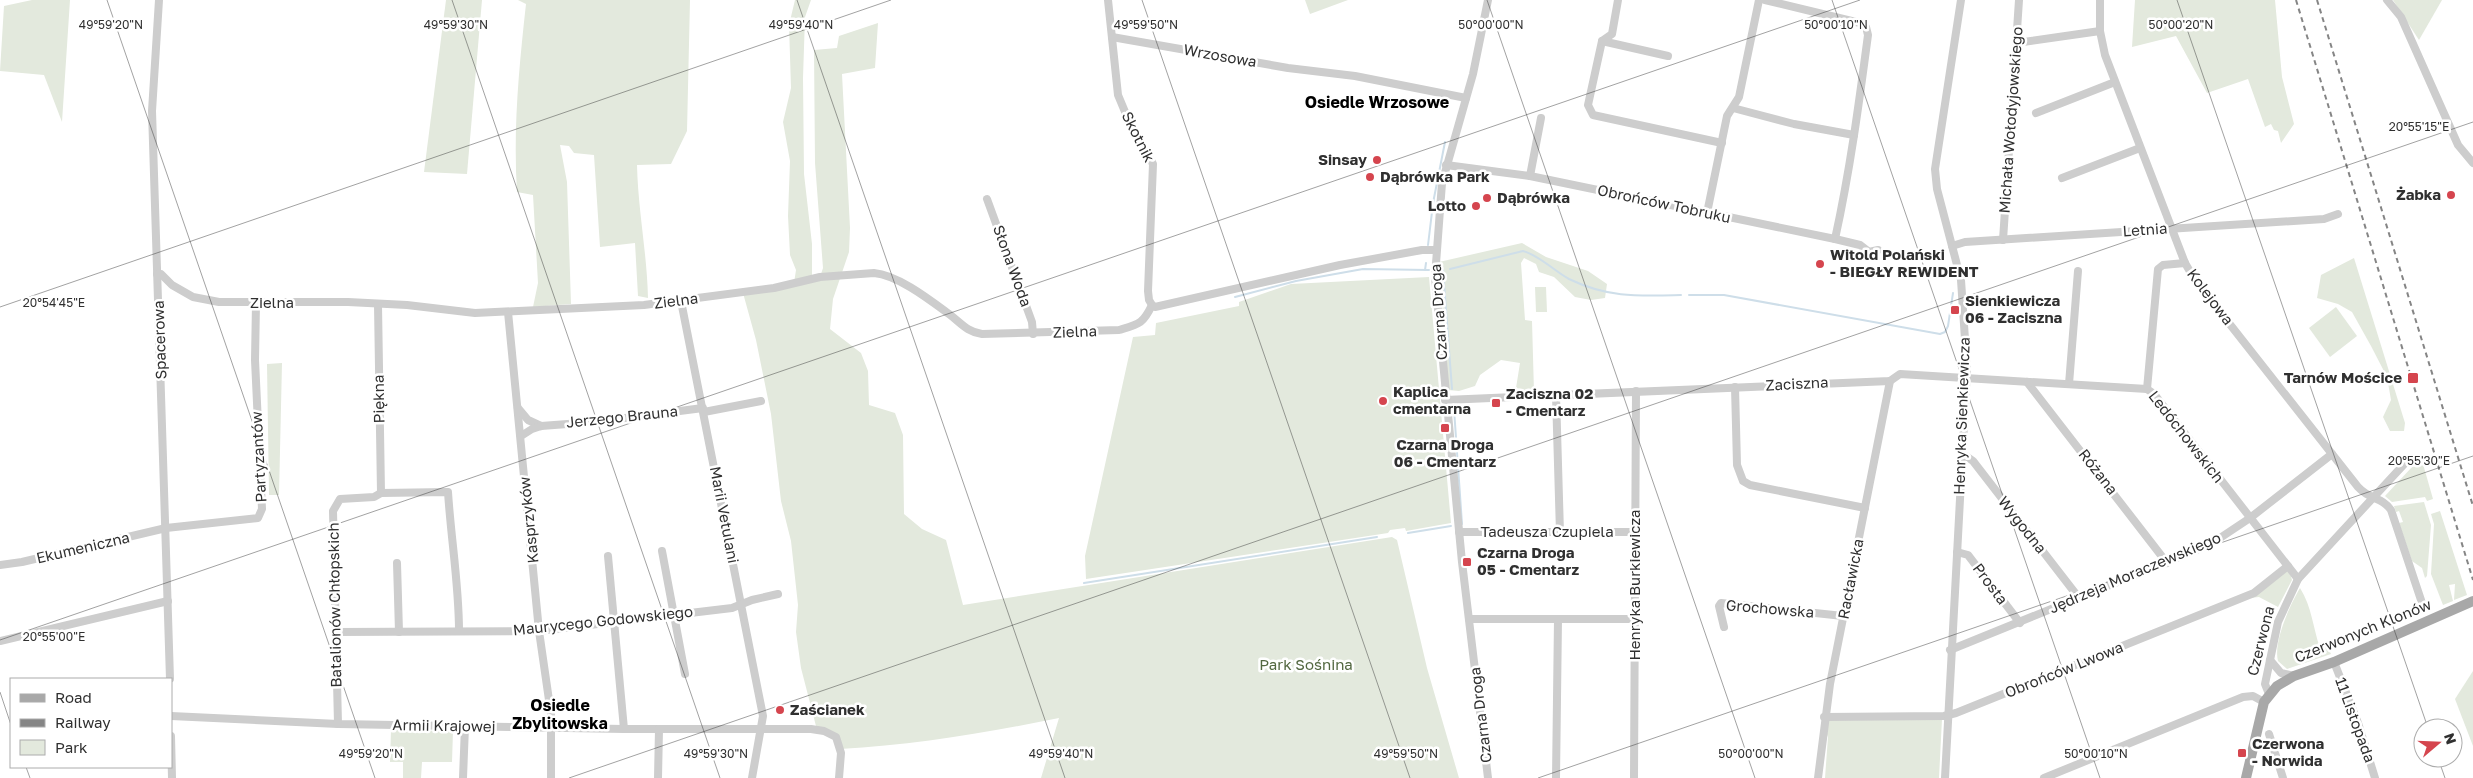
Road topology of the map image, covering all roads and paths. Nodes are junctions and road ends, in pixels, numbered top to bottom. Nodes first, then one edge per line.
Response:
1 (159, 0) edge
2 (1108, 0) edge
3 (1488, 0) edge
4 (1618, 0) edge
5 (1759, 0) edge
6 (1765, 0) edge
7 (1961, 0) edge
8 (2018, 0) edge
9 (2100, 0) edge
10 (2387, 0) edge
11 (2100, 31) junction
12 (1112, 37) junction
13 (1602, 41) junction
14 (2016, 43) junction
15 (1668, 56) dead end
16 (2115, 82) junction
17 (1466, 98) junction
18 (1733, 108) junction
19 (2036, 113) dead end
20 (1541, 118) dead end
21 (1854, 135) junction
22 (1722, 143) junction
23 (2140, 148) junction
24 (2473, 163) edge
25 (1446, 165) junction
26 (1530, 176) junction
27 (2062, 178) dead end
28 (987, 199) dead end
29 (1707, 213) junction
30 (2338, 214) dead end
31 (2171, 228) junction
32 (1835, 239) junction
33 (2003, 240) junction
34 (1952, 246) junction
35 (1436, 250) junction
36 (1878, 250) dead end
37 (2185, 264) junction
38 (2078, 271) dead end
39 (157, 274) junction
40 (172, 285) junction
41 (158, 288) junction
42 (682, 301) junction
43 (256, 303) junction
44 (378, 304) junction
45 (1152, 305) junction
46 (508, 312) junction
47 (1032, 334) junction
48 (1967, 377) junction
49 (1890, 381) junction
50 (2027, 382) junction
51 (2069, 384) junction
52 (1735, 387) junction
53 (2147, 389) junction
54 (1636, 391) junction
55 (1556, 394) junction
56 (1445, 400) junction
57 (761, 401) dead end
58 (518, 407) junction
59 (703, 410) junction
60 (542, 426) junction
61 (521, 436) junction
62 (1963, 454) junction
63 (2332, 454) junction
64 (2406, 461) dead end
65 (381, 493) junction
66 (2373, 498) junction
67 (1865, 508) junction
68 (2250, 518) junction
69 (166, 528) junction
70 (1459, 532) junction
71 (1635, 532) junction
72 (1560, 533) junction
73 (662, 551) dead end
74 (1956, 552) junction
75 (608, 556) dead end
76 (397, 563) dead end
77 (2167, 563) junction
78 (0, 565) edge
79 (2288, 566) junction
80 (2298, 579) junction
81 (778, 594) dead end
82 (2079, 598) junction
83 (168, 601) junction
84 (2473, 601) edge
85 (2422, 603) dead end
86 (741, 605) junction
87 (672, 614) junction
88 (1843, 616) junction
89 (1469, 619) junction
90 (1558, 619) junction
91 (1635, 619) junction
92 (615, 621) junction
93 (2020, 622) junction
94 (1724, 627) dead end
95 (459, 631) junction
96 (540, 631) junction
97 (336, 632) junction
98 (399, 632) junction
99 (0, 641) edge
100 (1950, 650) junction
101 (2270, 660) junction
102 (2334, 662) junction
103 (685, 674) dead end
104 (2294, 676) junction
105 (170, 678) edge
106 (2266, 698) junction
107 (1949, 715) junction
108 (172, 716) edge
109 (1824, 717) junction
110 (338, 724) junction
111 (465, 726) junction
112 (552, 728) junction
113 (659, 729) junction
114 (762, 729) junction
115 (624, 730) junction
116 (2269, 734) dead end
117 (463, 778) edge
118 (551, 778) edge
119 (658, 778) edge
120 (752, 778) edge
121 (839, 778) edge
122 (1488, 778) edge
123 (1556, 778) edge
124 (1634, 778) edge
125 (1818, 778) edge
126 (1945, 778) edge
127 (2044, 778) edge
128 (2246, 778) edge
129 (2283, 778) edge
130 (2375, 778) edge

1 - 39 street, Spacerowa
2 - 12 street, Skotnik
3 - 17 street, Czarna Droga
4 - 13 street
5 - 18 street
6 - 21 street
7 - 34 street, Henryka Sienkiewicza
8 - 14 street, Michała Wołodyjowskiego
9 - 11 street, Kolejowa
10 - 24 street
11 - 14 street
11 - 16 street, Kolejowa
12 - 17 street, Wrzosowa
12 - 45 street, Skotnik
13 - 15 street
13 - 22 street
14 - 33 street, Michała Wołodyjowskiego
16 - 19 street
16 - 23 street, Kolejowa
17 - 25 street, Czarna Droga
18 - 21 street
18 - 22 street
20 - 26 street
21 - 32 street
22 - 29 street
23 - 27 street
23 - 31 street, Kolejowa
25 - 26 street, Obrońców Tobruku
25 - 35 street, Czarna Droga
26 - 29 street, Obrońców Tobruku
28 - 47 street, Słona Woda
29 - 32 street, Obrońców Tobruku
30 - 31 street, Letnia
31 - 33 street, Letnia
31 - 37 street, Kolejowa
32 - 36 street, Obrońców Tobruku
33 - 34 street, Letnia
34 - 48 street, Henryka Sienkiewicza
35 - 45 street
35 - 56 street, Czarna Droga
37 - 53 street, Ledóchowskich
37 - 63 street, Kolejowa
38 - 51 street
39 - 40 street, Zielna
39 - 41 street, Spacerowa
40 - 41 street
40 - 43 street, Zielna
41 - 69 street, Spacerowa
42 - 46 street, Zielna
42 - 47 street, Zielna
42 - 59 street, Marii Vetulani
43 - 44 street, Zielna
43 - 69 street, Partyzantów
44 - 46 street, Zielna
44 - 65 street, Piękna
45 - 47 street, Zielna
46 - 58 street, Kasprzyków
48 - 49 street, Zaciszna
48 - 50 street, Zaciszna
48 - 62 street, Henryka Sienkiewicza
49 - 52 street, Zaciszna
49 - 67 street, Racławicka
50 - 51 street, Zaciszna
50 - 77 street, Różana
51 - 53 street, Zaciszna
52 - 54 street, Zaciszna
52 - 67 street
53 - 68 street, Ledóchowskich
54 - 55 street, Zaciszna
54 - 71 street, Henryka Burkiewicza
55 - 56 street, Zaciszna
55 - 72 street
56 - 70 street, Czarna Droga
57 - 59 street, Jerzego Brauna
58 - 60 street
58 - 61 street, Kasprzyków
59 - 60 street, Jerzego Brauna
59 - 86 street, Marii Vetulani
60 - 61 street, Jerzego Brauna
61 - 96 street, Kasprzyków
62 - 74 street, Henryka Sienkiewicza
62 - 82 street, Wygodna
63 - 66 street, Kolejowa
63 - 68 street, Jędrzeja Moraczewskiego
64 - 66 street, Czerwona
65 - 95 street, Batalionów Chłopskich
65 - 97 street, Batalionów Chłopskich
66 - 80 street, Czerwona
66 - 85 street, Kolejowa
67 - 88 street, Racławicka
68 - 77 street, Jędrzeja Moraczewskiego
68 - 79 street, Ledóchowskich
69 - 78 street, Ekumeniczna
69 - 83 street, Spacerowa
70 - 72 street, Tadeusza Czupiela
70 - 89 street, Czarna Droga
71 - 72 street, Tadeusza Czupiela
71 - 91 street, Henryka Burkiewicza
73 - 87 street
74 - 93 street, Prosta
74 - 100 street, Henryka Sienkiewicza
75 - 92 street
76 - 98 street
77 - 82 street, Jędrzeja Moraczewskiego
79 - 80 street, Ledóchowskich
79 - 107 street, Obrońców Lwowa
80 - 101 street, Czerwona
81 - 86 street, Maurycego Godowskiego
82 - 93 street, Jędrzeja Moraczewskiego
83 - 99 street
83 - 105 street, Spacerowa
84 - 102 main road, Czerwonych Klonów
86 - 87 street, Maurycego Godowskiego
86 - 114 street, Marii Vetulani
87 - 92 street, Maurycego Godowskiego
87 - 103 street
88 - 94 street, Grochowska
88 - 109 street, Racławicka
89 - 90 street
89 - 122 street, Czarna Droga
90 - 91 street
90 - 123 street
91 - 124 street, Henryka Burkiewicza
92 - 96 street, Maurycego Godowskiego
92 - 115 street
93 - 100 street, Jędrzeja Moraczewskiego
95 - 96 street, Maurycego Godowskiego
95 - 98 street, Maurycego Godowskiego
96 - 112 street, Kasprzyków
97 - 98 street, Maurycego Godowskiego
97 - 110 street, Batalionów Chłopskich
100 - 107 street, Henryka Sienkiewicza
101 - 104 street
101 - 106 street, Czerwona
102 - 104 main road, Czerwonych Klonów
102 - 130 street, 11 Listopada
104 - 106 main road, Czerwonych Klonów
106 - 127 street
106 - 128 main road, Czerwona
107 - 109 street, Obrońców Lwowa
107 - 126 street, Henryka Sienkiewicza
108 - 110 street, Armii Krajowej
109 - 125 street, Racławicka
110 - 111 street, Armii Krajowej
111 - 112 street, Armii Krajowej
111 - 117 street
112 - 115 street, Armii Krajowej
112 - 118 street, Kasprzyków
113 - 114 street, Armii Krajowej
113 - 115 street, Armii Krajowej
113 - 119 street
114 - 120 street, Marii Vetulani
114 - 121 street, Armii Krajowej
116 - 129 street

